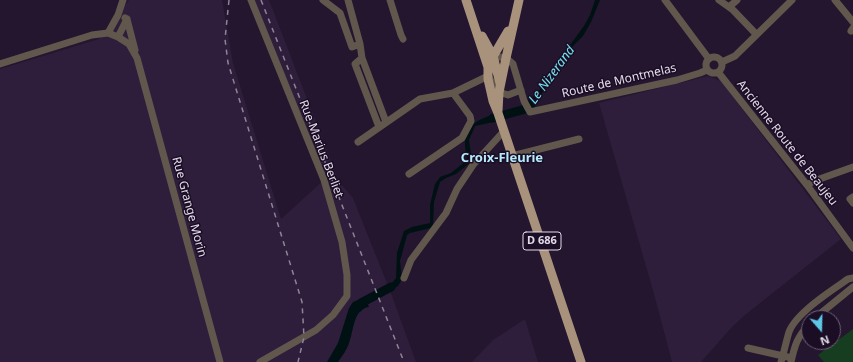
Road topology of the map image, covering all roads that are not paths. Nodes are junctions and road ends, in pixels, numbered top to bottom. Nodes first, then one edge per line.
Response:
1 (123, 0) edge
2 (251, 0) edge
3 (323, 0) edge
4 (348, 0) edge
5 (390, 0) edge
6 (466, 0) edge
7 (519, 0) edge
8 (719, 0) edge
9 (737, 0) edge
10 (792, 0) edge
11 (834, 0) edge
12 (668, 1) edge
13 (729, 7) junction
14 (118, 15) junction
15 (471, 17) junction
16 (127, 19) junction
17 (514, 21) junction
18 (853, 22) edge
19 (108, 33) junction
20 (756, 34) junction
21 (118, 37) junction
22 (403, 39) dead end
23 (360, 44) junction
24 (493, 56) junction
25 (137, 58) junction
26 (362, 58) junction
27 (506, 58) junction
28 (709, 59) junction
29 (722, 62) junction
30 (0, 64) edge
31 (707, 70) junction
32 (488, 71) junction
33 (718, 72) junction
34 (500, 89) junction
35 (522, 90) junction
36 (453, 93) junction
37 (499, 117) junction
38 (386, 122) junction
39 (379, 127) junction
40 (504, 131) junction
41 (579, 139) dead end
42 (358, 142) dead end
43 (512, 156) junction
44 (853, 167) edge
45 (408, 174) dead end
46 (807, 185) junction
47 (853, 197) edge
48 (853, 203) edge
49 (853, 248) edge
50 (404, 278) dead end
51 (853, 278) edge
52 (853, 287) edge
53 (825, 310) edge
54 (801, 334) edge
55 (748, 348) dead end
56 (782, 359) edge
57 (792, 360) edge
58 (220, 362) edge
59 (260, 362) edge
60 (581, 362) edge

1 - 14 street
2 - 59 street, Rue Marius Berliet
3 - 23 street
4 - 23 street
5 - 22 street
6 - 15 main road, D 686
7 - 17 main road
8 - 13 street
9 - 13 street
10 - 20 street
11 - 18 street
12 - 28 street
13 - 20 street
14 - 16 street
14 - 19 street
15 - 24 main road, D 686
15 - 32 main road, D 686
16 - 21 street
16 - 25 street, Rue Grange Morin
17 - 24 main road
17 - 27 main road
19 - 21 street
19 - 30 street
20 - 29 street
21 - 25 street, Rue Grange Morin
23 - 26 street
24 - 27 street
24 - 32 main road
24 - 34 main road, D 686
25 - 58 street, Rue Grange Morin
26 - 38 street
26 - 39 street
27 - 34 main road
27 - 35 street, Route de Montmelas
28 - 29 street
28 - 31 street
29 - 33 street
31 - 33 street
31 - 35 street, Route de Montmelas
32 - 34 street
32 - 36 street
32 - 37 main road, D 686
33 - 46 street, Ancienne Route de Beaujeu
34 - 35 street
34 - 37 main road, D 686
36 - 38 street
36 - 45 street
37 - 40 main road, D 686
38 - 39 street
39 - 42 street
40 - 43 main road, D 686
40 - 50 street
41 - 43 street
43 - 60 main road, D 686
44 - 46 street
46 - 49 street, Ancienne Route de Beaujeu
47 - 48 street
51 - 56 street
52 - 53 street
54 - 57 street
55 - 56 street
56 - 57 street

